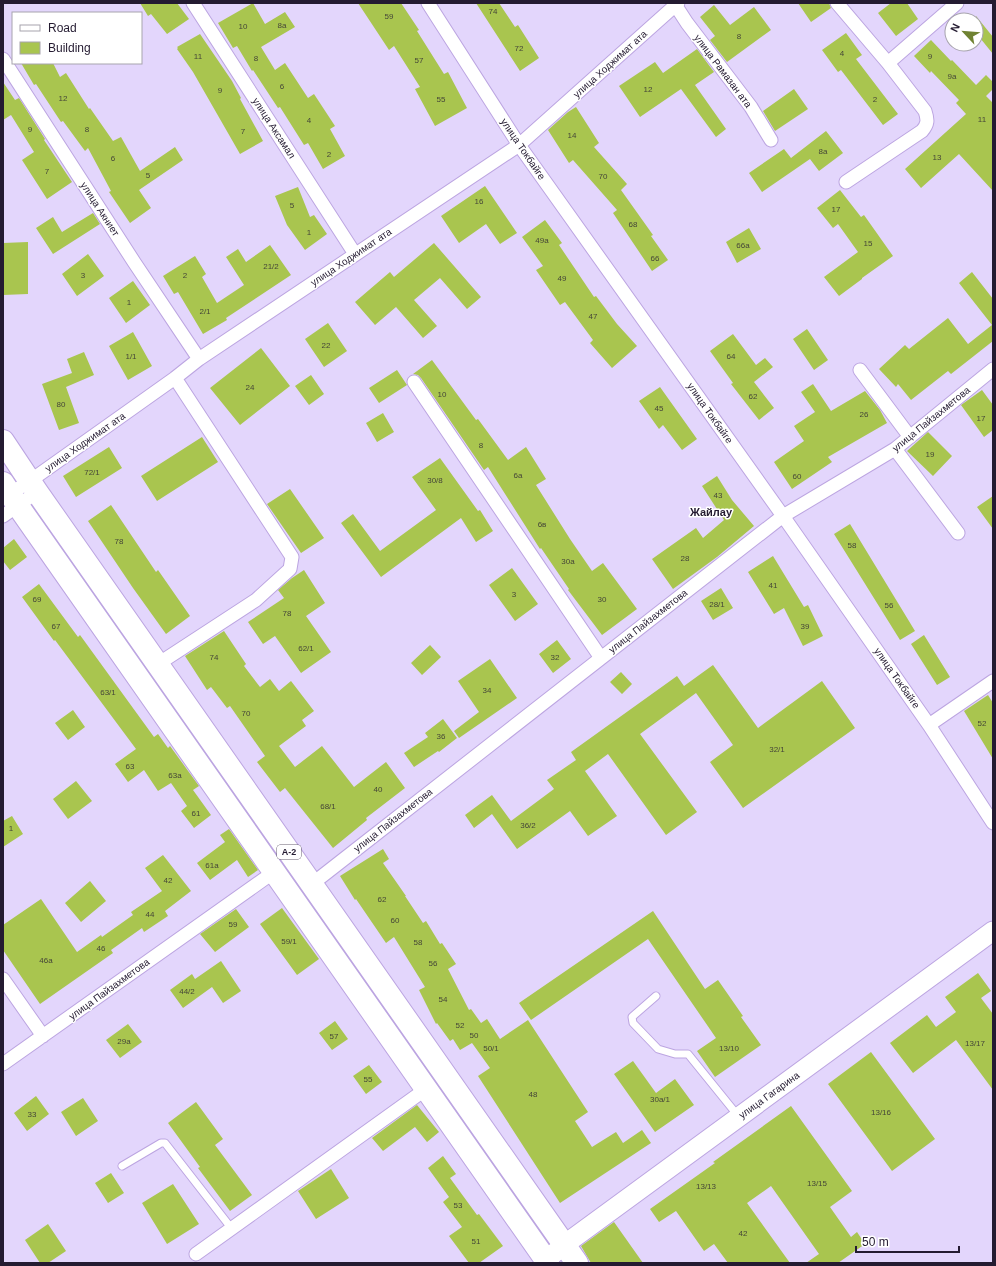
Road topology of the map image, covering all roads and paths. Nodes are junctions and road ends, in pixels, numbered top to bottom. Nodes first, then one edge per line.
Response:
1 (193, 3) edge
2 (428, 3) edge
3 (837, 3) edge
4 (957, 3) edge
5 (676, 4) edge
6 (3, 59) edge
7 (888, 63) junction
8 (771, 140) dead end
9 (519, 145) junction
10 (846, 182) dead end
11 (355, 254) junction
12 (199, 359) junction
13 (993, 369) edge
14 (860, 370) dead end
15 (175, 378) junction
16 (414, 382) dead end
17 (910, 437) junction
18 (3, 440) edge
19 (895, 448) junction
20 (34, 487) junction
21 (7, 499) edge
22 (783, 516) junction
23 (958, 533) dead end
24 (601, 658) junction
25 (158, 664) junction
26 (993, 681) edge
27 (929, 724) junction
28 (993, 823) edge
29 (274, 872) junction
30 (312, 884) junction
31 (993, 931) edge
32 (3, 979) edge
33 (656, 996) dead end
34 (43, 1036) junction
35 (3, 1064) edge
36 (426, 1089) junction
37 (739, 1117) junction
38 (122, 1166) dead end
39 (232, 1229) junction
40 (564, 1245) junction
41 (196, 1254) dead end
42 (547, 1262) edge
43 (577, 1263) edge

1 - 11 street, улица Аксамал
2 - 9 street, улица Токбайге
3 - 7 street
4 - 7 street
5 - 8 street, улица Рамазан ата
5 - 9 street, улица Ходжимат ата
6 - 12 street, улица Акниет
7 - 10 street
9 - 11 street, улица Ходжимат ата
9 - 22 street, улица Токбайге
11 - 12 street, улица Ходжимат ата
12 - 15 street, улица Ходжимат ата
13 - 17 street, улица Пайзахметова
14 - 17 street
15 - 20 street, улица Ходжимат ата
15 - 25 street
16 - 24 street
17 - 19 street, улица Пайзахметова
18 - 20 highway, A-2
19 - 22 street, улица Пайзахметова
19 - 23 street
20 - 21 street, улица Ходжимат ата
20 - 25 highway, A-2
21 - 29 highway, A-2
22 - 24 street, улица Пайзахметова
22 - 27 street, улица Токбайге
24 - 30 street, улица Пайзахметова
25 - 30 highway, A-2
26 - 27 street
27 - 28 street, улица Токбайге
29 - 34 street, улица Пайзахметова
29 - 36 highway, A-2
30 - 40 highway, A-2
31 - 37 main road, улица Гагарина
32 - 34 street
33 - 37 lane
34 - 35 street, улица Пайзахметова
36 - 39 street
36 - 42 highway, A-2
37 - 40 main road, улица Гагарина
38 - 39 lane
39 - 41 street
40 - 42 main road, улица Гагарина
40 - 43 highway, A-2

